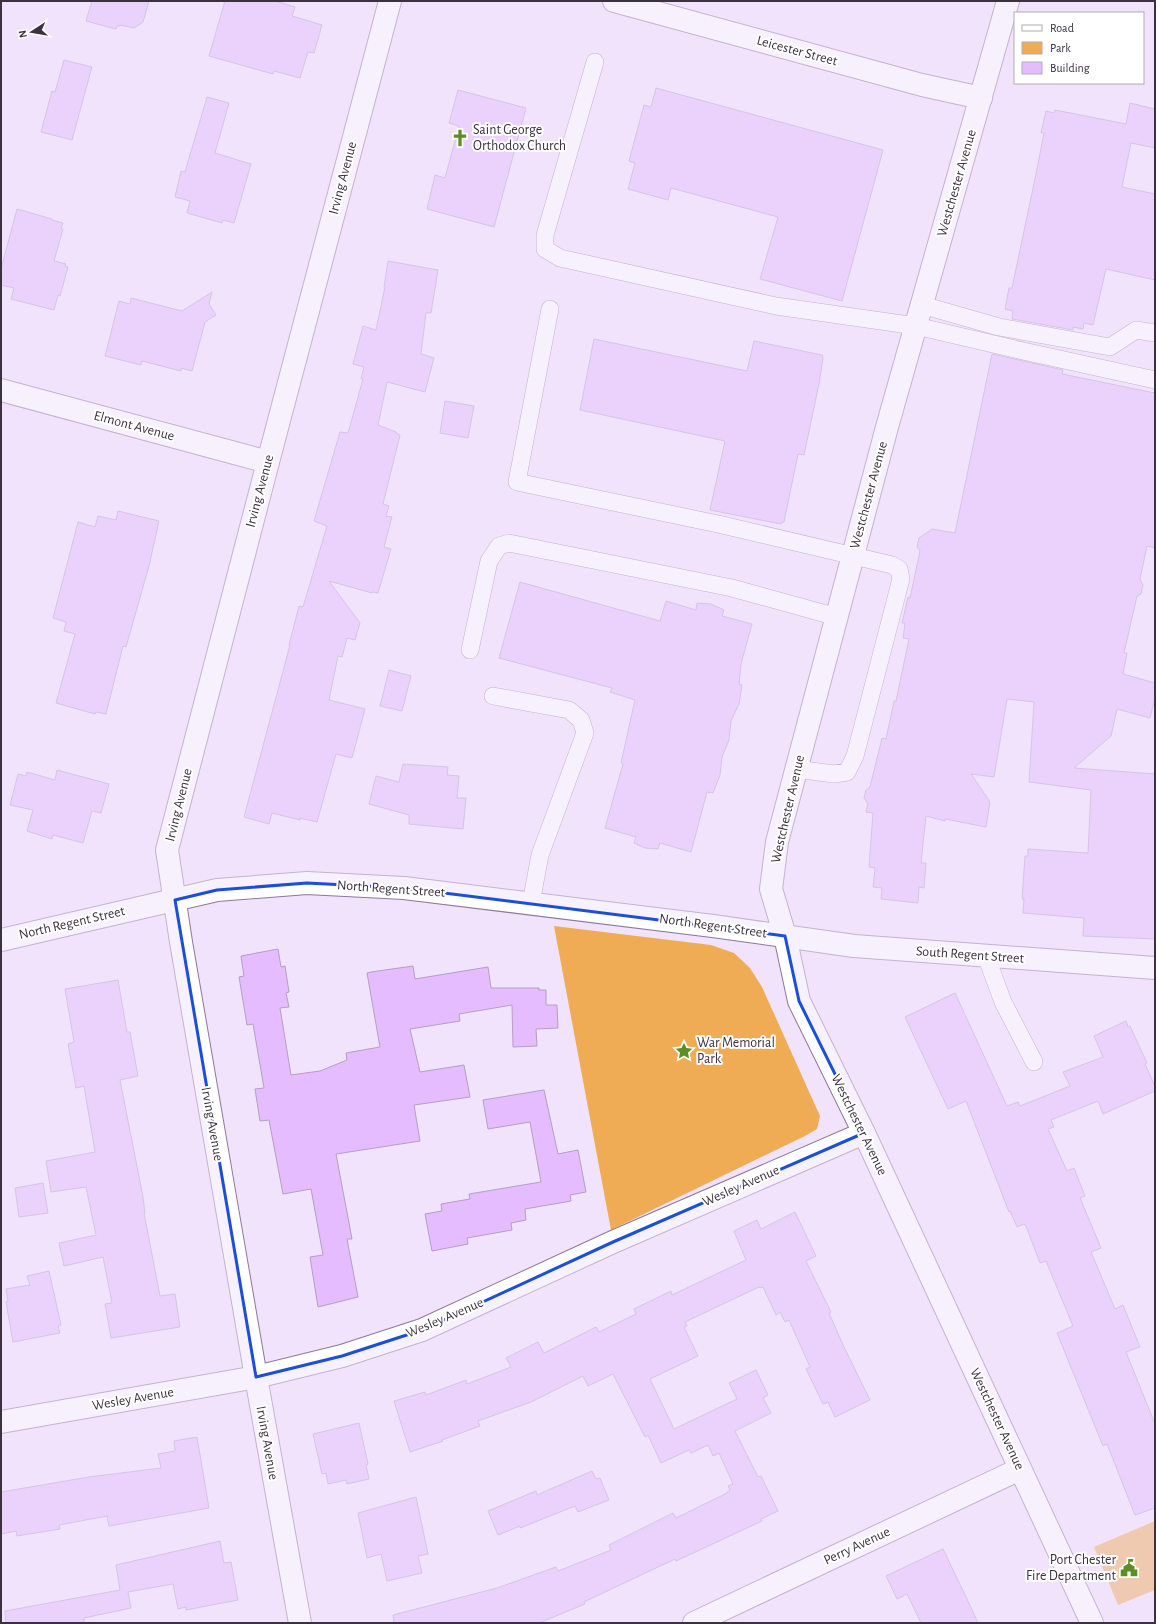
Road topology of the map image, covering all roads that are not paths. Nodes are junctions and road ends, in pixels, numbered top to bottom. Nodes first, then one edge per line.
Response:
1 (390, 1) edge
2 (614, 1) edge
3 (1008, 1) edge
4 (595, 62) dead end
5 (981, 98) junction
6 (550, 309) dead end
7 (919, 316) junction
8 (1155, 333) edge
9 (1155, 380) edge
10 (1, 390) edge
11 (268, 462) junction
12 (853, 557) junction
13 (837, 617) junction
14 (470, 650) dead end
15 (493, 696) dead end
16 (796, 769) junction
17 (174, 900) junction
18 (532, 903) junction
19 (785, 936) junction
20 (1, 940) edge
21 (986, 956) junction
22 (1155, 968) edge
23 (1034, 1062) dead end
24 (864, 1133) junction
25 (256, 1377) junction
26 (1, 1422) edge
27 (1020, 1470) junction
28 (300, 1623) edge
29 (694, 1623) edge
30 (1092, 1623) edge

1 - 11 street, Irving Avenue
2 - 5 street, Leicester Street
3 - 5 street, Westchester Avenue
4 - 7 lane
5 - 7 street, Westchester Avenue
6 - 12 lane
7 - 8 lane
7 - 9 lane
7 - 12 street, Westchester Avenue
10 - 11 street, Elmont Avenue
11 - 17 street, Irving Avenue
12 - 13 street, Westchester Avenue
12 - 16 lane
13 - 14 lane
13 - 16 street, Westchester Avenue
15 - 18 lane
16 - 19 street, Westchester Avenue
17 - 18 street, North Regent Street
17 - 20 street, North Regent Street
17 - 25 street, Irving Avenue
18 - 19 street, North Regent Street
19 - 21 street, South Regent Street
19 - 24 street, Westchester Avenue
21 - 22 street, South Regent Street
21 - 23 lane
24 - 25 street, Wesley Avenue
24 - 27 street, Westchester Avenue
25 - 26 street, Wesley Avenue
25 - 28 street, Irving Avenue
27 - 29 street, Perry Avenue
27 - 30 street, Westchester Avenue

